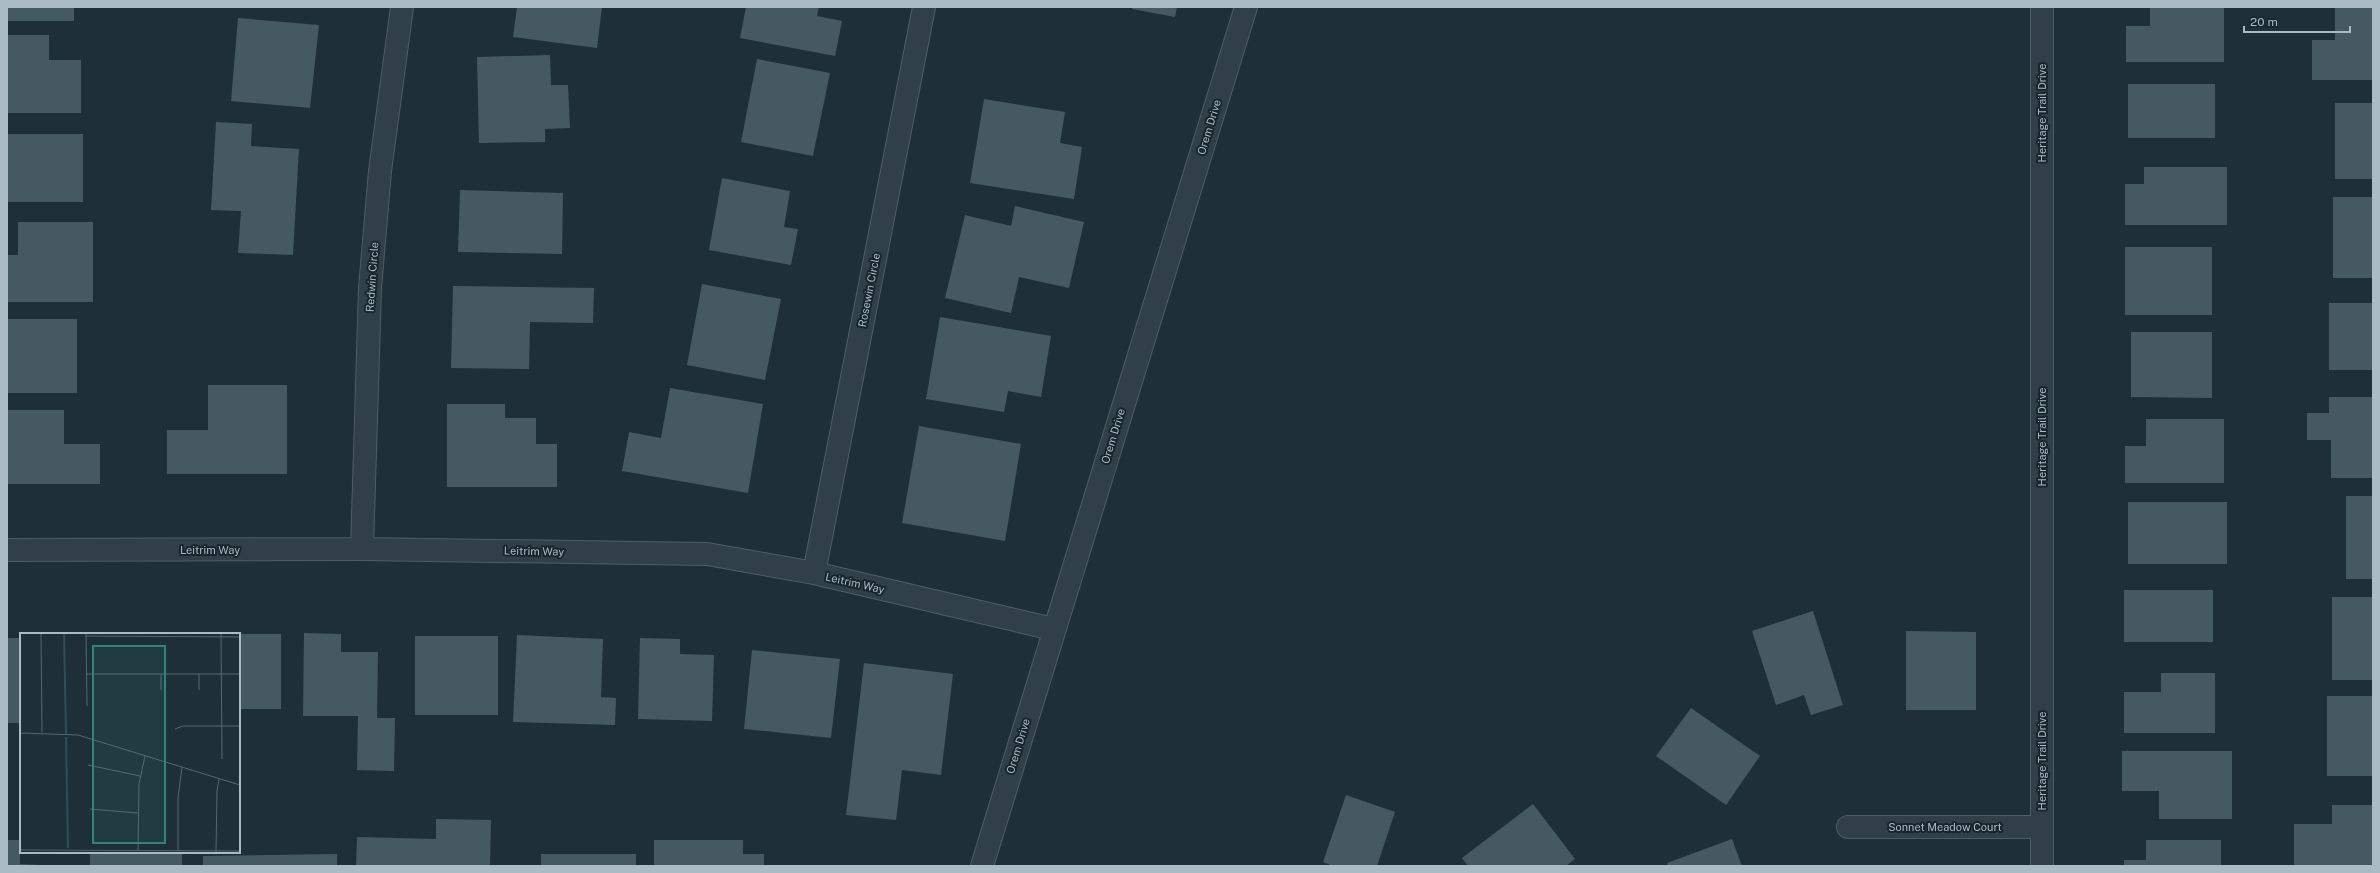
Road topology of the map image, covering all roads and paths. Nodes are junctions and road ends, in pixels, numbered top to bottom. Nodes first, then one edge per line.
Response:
1 (402, 7) edge
2 (924, 7) edge
3 (1246, 7) edge
4 (2042, 7) edge
5 (362, 549) junction
6 (7, 550) edge
7 (814, 573) junction
8 (1053, 629) junction
9 (1848, 827) dead end
10 (2042, 827) junction
11 (982, 866) edge
12 (2042, 866) edge

1 - 5 street, Redwin Circle
2 - 7 street, Rosewin Circle
3 - 8 street, Orem Drive
4 - 10 street, Heritage Trail Drive
5 - 6 street, Leitrim Way
5 - 7 street, Leitrim Way
7 - 8 street, Leitrim Way
8 - 11 street, Orem Drive
9 - 10 street, Sonnet Meadow Court
10 - 12 street, Heritage Trail Drive

